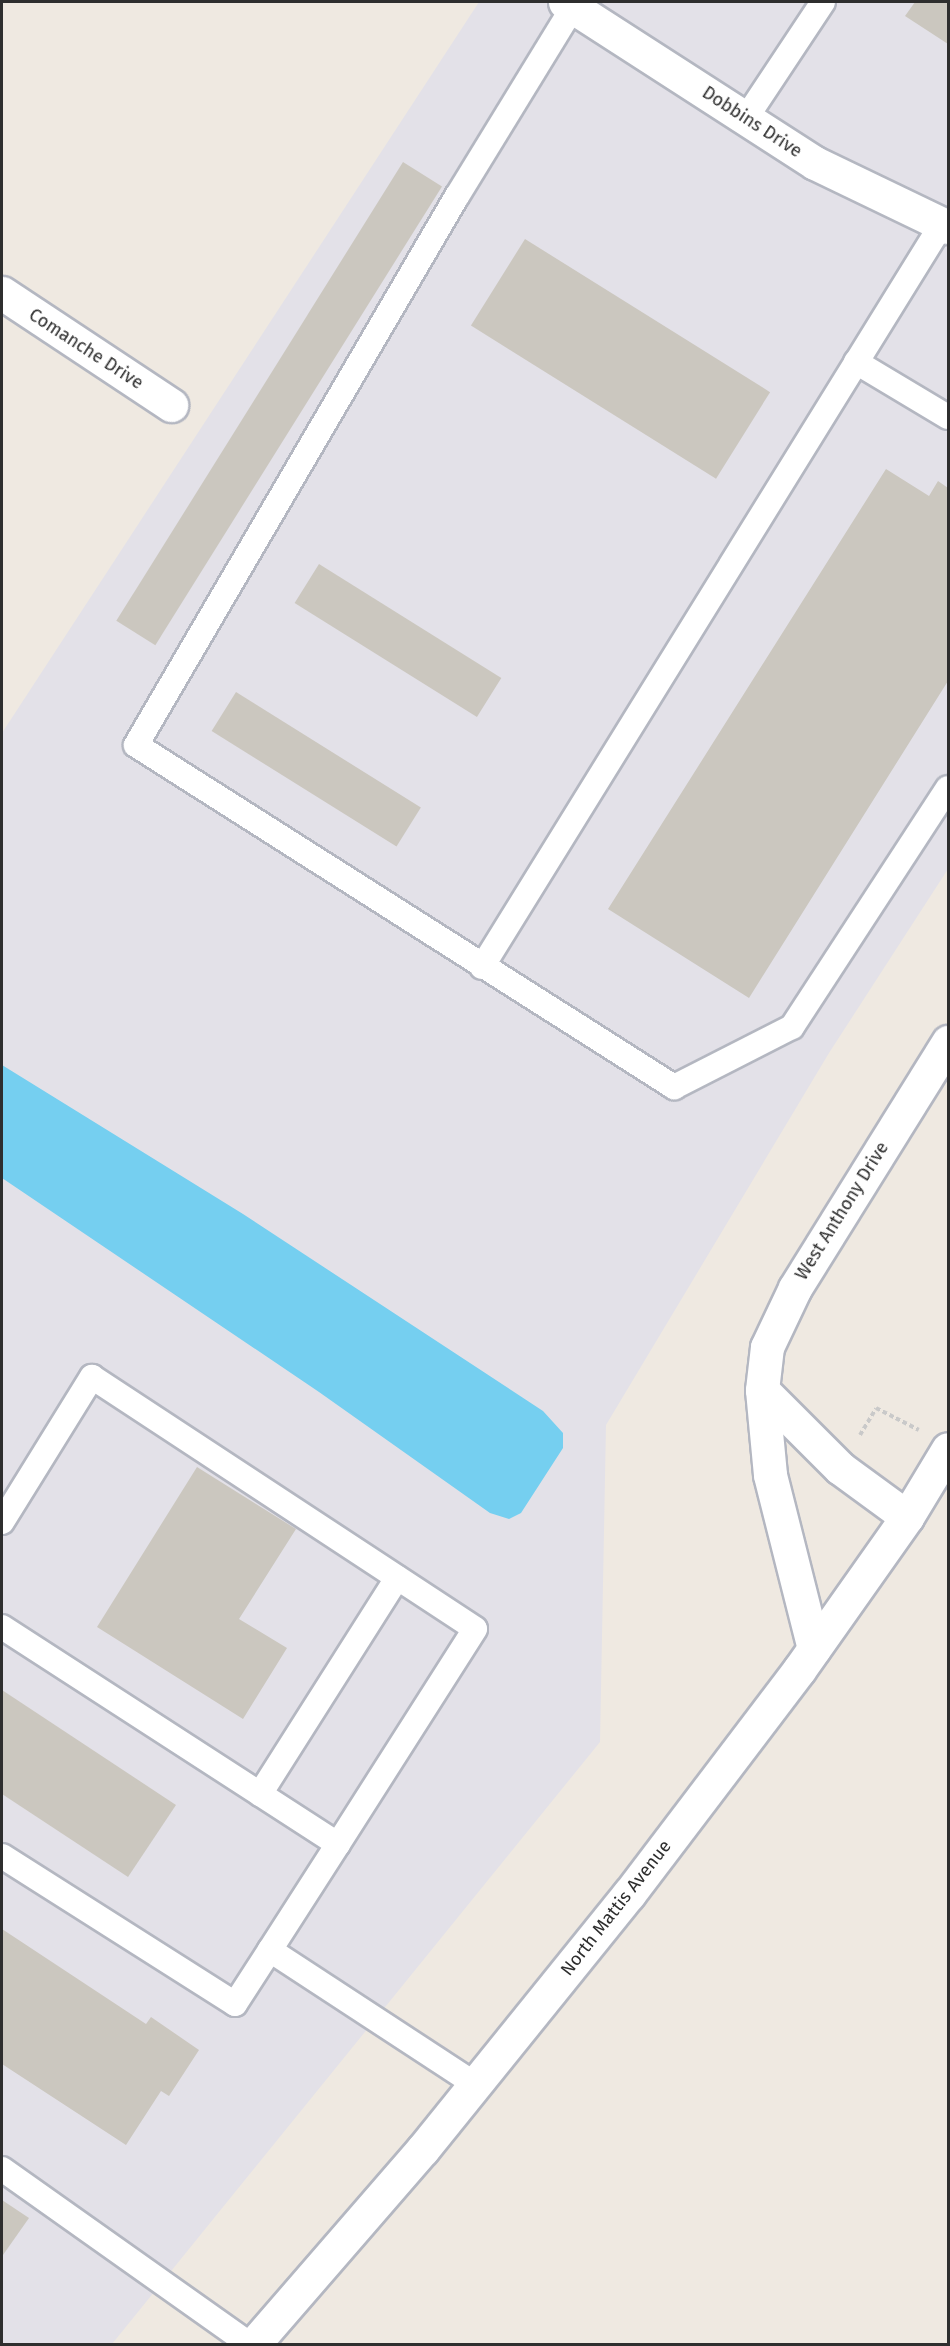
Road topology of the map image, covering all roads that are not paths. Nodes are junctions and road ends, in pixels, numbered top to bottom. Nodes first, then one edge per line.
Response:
1 (823, 2) edge
2 (569, 4) edge
3 (746, 118) junction
4 (945, 225) edge
5 (2, 293) edge
6 (856, 362) junction
7 (171, 405) dead end
8 (948, 417) edge
9 (948, 790) edge
10 (482, 967) junction
11 (948, 1042) edge
12 (762, 1390) junction
13 (938, 1442) edge
14 (907, 1517) junction
15 (2, 1522) edge
16 (397, 1578) junction
17 (2, 1626) edge
18 (814, 1649) junction
19 (260, 1794) junction
20 (338, 1844) junction
21 (2, 1856) edge
22 (270, 1950) junction
23 (475, 2084) junction
24 (2, 2169) edge
25 (249, 2344) edge
26 (254, 2344) edge

1 - 3 lane
2 - 3 street, Dobbins Drive
2 - 10 lane
3 - 4 street, Dobbins Drive
4 - 6 lane
5 - 7 street, Comanche Drive
6 - 8 lane
6 - 10 lane
9 - 10 lane
11 - 12 street, West Anthony Drive
12 - 14 street
12 - 18 street, West Anthony Drive
13 - 14 street, North Mattis Avenue
14 - 18 street, North Mattis Avenue
15 - 16 lane
16 - 19 lane
16 - 20 lane
17 - 19 lane
18 - 23 street, North Mattis Avenue
19 - 20 lane
20 - 22 lane
21 - 22 lane
22 - 23 lane
23 - 26 street, North Mattis Avenue
24 - 25 lane

